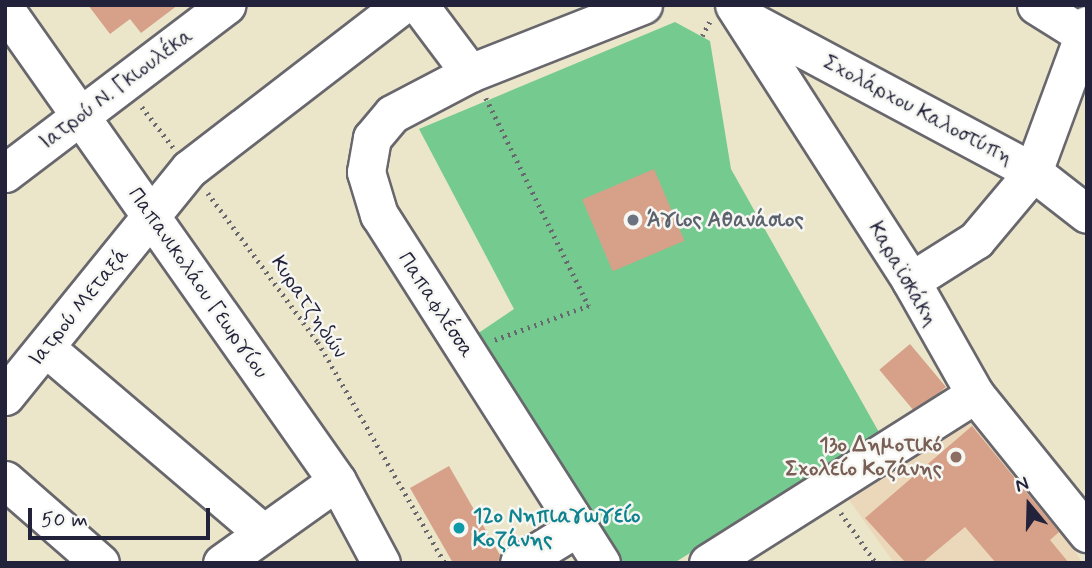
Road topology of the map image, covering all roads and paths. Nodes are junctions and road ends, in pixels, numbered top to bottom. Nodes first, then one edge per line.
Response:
1 (226, 5) edge
2 (402, 5) edge
3 (419, 5) edge
4 (643, 5) edge
5 (1036, 5) edge
6 (5, 9) edge
7 (738, 11) edge
8 (1085, 32) edge
9 (831, 63) junction
10 (124, 83) junction
11 (787, 84) junction
12 (479, 87) junction
13 (80, 116) junction
14 (189, 169) junction
15 (1033, 172) junction
16 (5, 173) edge
17 (1087, 214) edge
18 (150, 215) junction
19 (911, 281) junction
20 (47, 348) junction
21 (466, 351) junction
22 (975, 394) junction
23 (5, 396) edge
24 (5, 480) edge
25 (337, 481) junction
26 (824, 489) junction
27 (1085, 523) edge
28 (578, 527) junction
29 (261, 531) junction
30 (100, 563) edge
31 (222, 563) edge
32 (381, 563) edge
33 (445, 563) edge
34 (519, 563) edge
35 (601, 563) edge
36 (708, 563) edge
37 (876, 563) edge

1 - 10 street, Ιατρού N. Γκιουλέκα
2 - 14 street, Ιατρού Μεταξά
3 - 12 street
4 - 12 street, Παπαφλέσσα
5 - 8 street
6 - 13 street, Παπανικολάου Γεωργίου
7 - 9 street, Σχολάρχου Καλοστύπη
7 - 11 street, Καραϊσκάκη
8 - 15 street
9 - 11 street
9 - 15 street, Σχολάρχου Καλοστύπη
10 - 13 street, Ιατρού N. Γκιουλέκα
10 - 14 path, Κυρατζηδών
11 - 19 street, Καραϊσκάκη
12 - 21 street, Παπαφλέσσα
12 - 21 path
13 - 16 street, Ιατρού N. Γκιουλέκα
13 - 18 street, Παπανικολάου Γεωργίου
14 - 18 street, Ιατρού Μεταξά
14 - 33 path, Κυρατζηδών
15 - 17 street, Σχολάρχου Καλοστύπη
15 - 19 street
18 - 20 street, Ιατρού Μεταξά
18 - 25 street, Παπανικολάου Γεωργίου
19 - 22 street, Καραϊσκάκη
20 - 23 street, Ιατρού Μεταξά
20 - 29 street
21 - 28 street, Παπαφλέσσα
22 - 26 street
22 - 27 street, Καραϊσκάκη
24 - 30 street
25 - 29 street
25 - 32 street, Παπανικολάου Γεωργίου
26 - 36 street
26 - 37 path
28 - 34 street
28 - 35 street, Παπαφλέσσα
29 - 31 street

